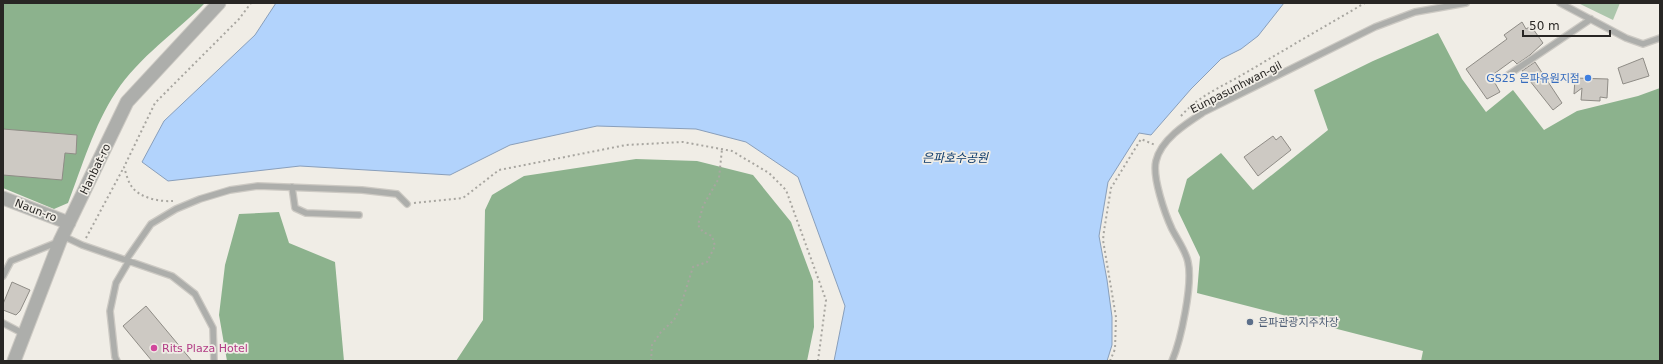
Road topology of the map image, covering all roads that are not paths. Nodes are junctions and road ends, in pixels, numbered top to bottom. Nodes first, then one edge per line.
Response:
1 (219, 3) edge
2 (1466, 3) edge
3 (1560, 3) edge
4 (1591, 19) junction
5 (1660, 38) edge
6 (1508, 75) dead end
7 (292, 187) junction
8 (3, 198) edge
9 (407, 204) road end
10 (359, 215) dead end
11 (69, 223) junction
12 (62, 239) junction
13 (128, 261) junction
14 (3, 276) edge
15 (3, 323) edge
16 (24, 334) junction
17 (14, 361) edge
18 (117, 361) edge
19 (214, 361) edge
20 (1172, 361) edge

1 - 11 street, Hanbat-ro
2 - 20 lane, Eunpasunhwan-gil
3 - 4 lane
4 - 5 lane
4 - 6 lane
7 - 9 lane
7 - 10 lane
7 - 13 lane
8 - 11 street, Naun-ro
11 - 12 street, Hanbat-ro
12 - 13 lane
12 - 14 lane
12 - 16 street, Hanbat-ro
13 - 18 lane
13 - 19 lane
15 - 16 lane
16 - 17 street, Hanbat-ro

